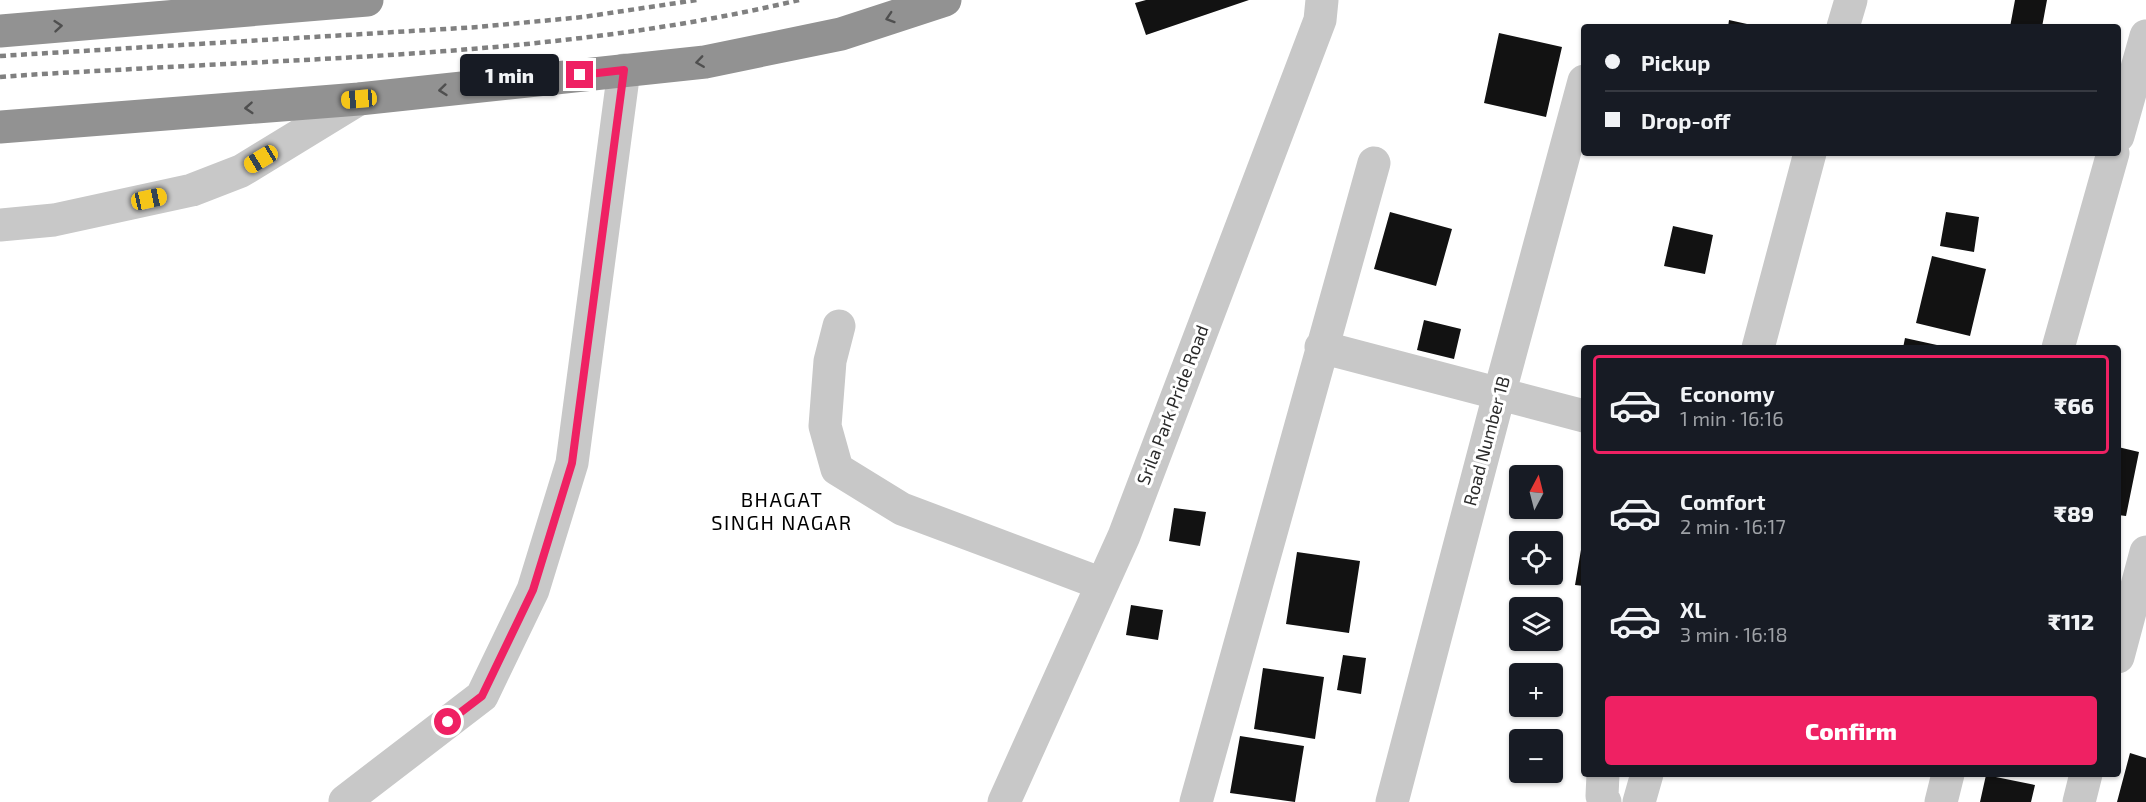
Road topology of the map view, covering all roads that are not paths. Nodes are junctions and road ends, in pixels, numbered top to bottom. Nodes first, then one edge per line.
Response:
1 (367, 0) edge
2 (945, 0) edge
3 (1322, 0) edge
4 (1851, 0) edge
5 (1845, 24) edge
6 (0, 31) edge
7 (2146, 36) edge
8 (624, 70) junction
9 (1581, 92) edge
10 (359, 99) junction
11 (2121, 125) edge
12 (0, 127) edge
13 (1809, 156) edge
14 (2112, 156) edge
15 (1374, 163) dead end
16 (0, 225) edge
17 (839, 326) dead end
18 (1759, 345) edge
19 (2059, 345) edge
20 (1322, 347) junction
21 (1499, 395) junction
22 (1581, 415) edge
23 (2146, 552) edge
24 (1102, 584) junction
25 (2139, 611) edge
26 (2121, 650) edge
27 (1603, 777) edge
28 (1646, 777) edge
29 (1947, 777) edge
30 (2085, 777) edge
31 (345, 801) edge
32 (1004, 802) edge
33 (1196, 802) edge
34 (1392, 802) edge
35 (1605, 802) edge
36 (1639, 802) edge
37 (1941, 802) edge
38 (2079, 802) edge

6 -> 1 highway
2 -> 8 highway
3 - 24 street, Srila Park Pride Road
4 - 5 street
7 - 11 street
8 -> 10 highway
8 - 31 street
9 - 21 street, Road Number 1B
10 -> 12 highway
10 - 16 street
13 - 18 street
14 - 19 street
15 - 20 street
17 - 24 street
20 - 21 street
20 - 33 street
21 - 22 street
21 - 34 street, Road Number 1B
23 - 25 street
24 - 32 street, Srila Park Pride Road
25 - 26 street
27 - 35 street
28 - 36 street
29 - 37 street
30 - 38 street

